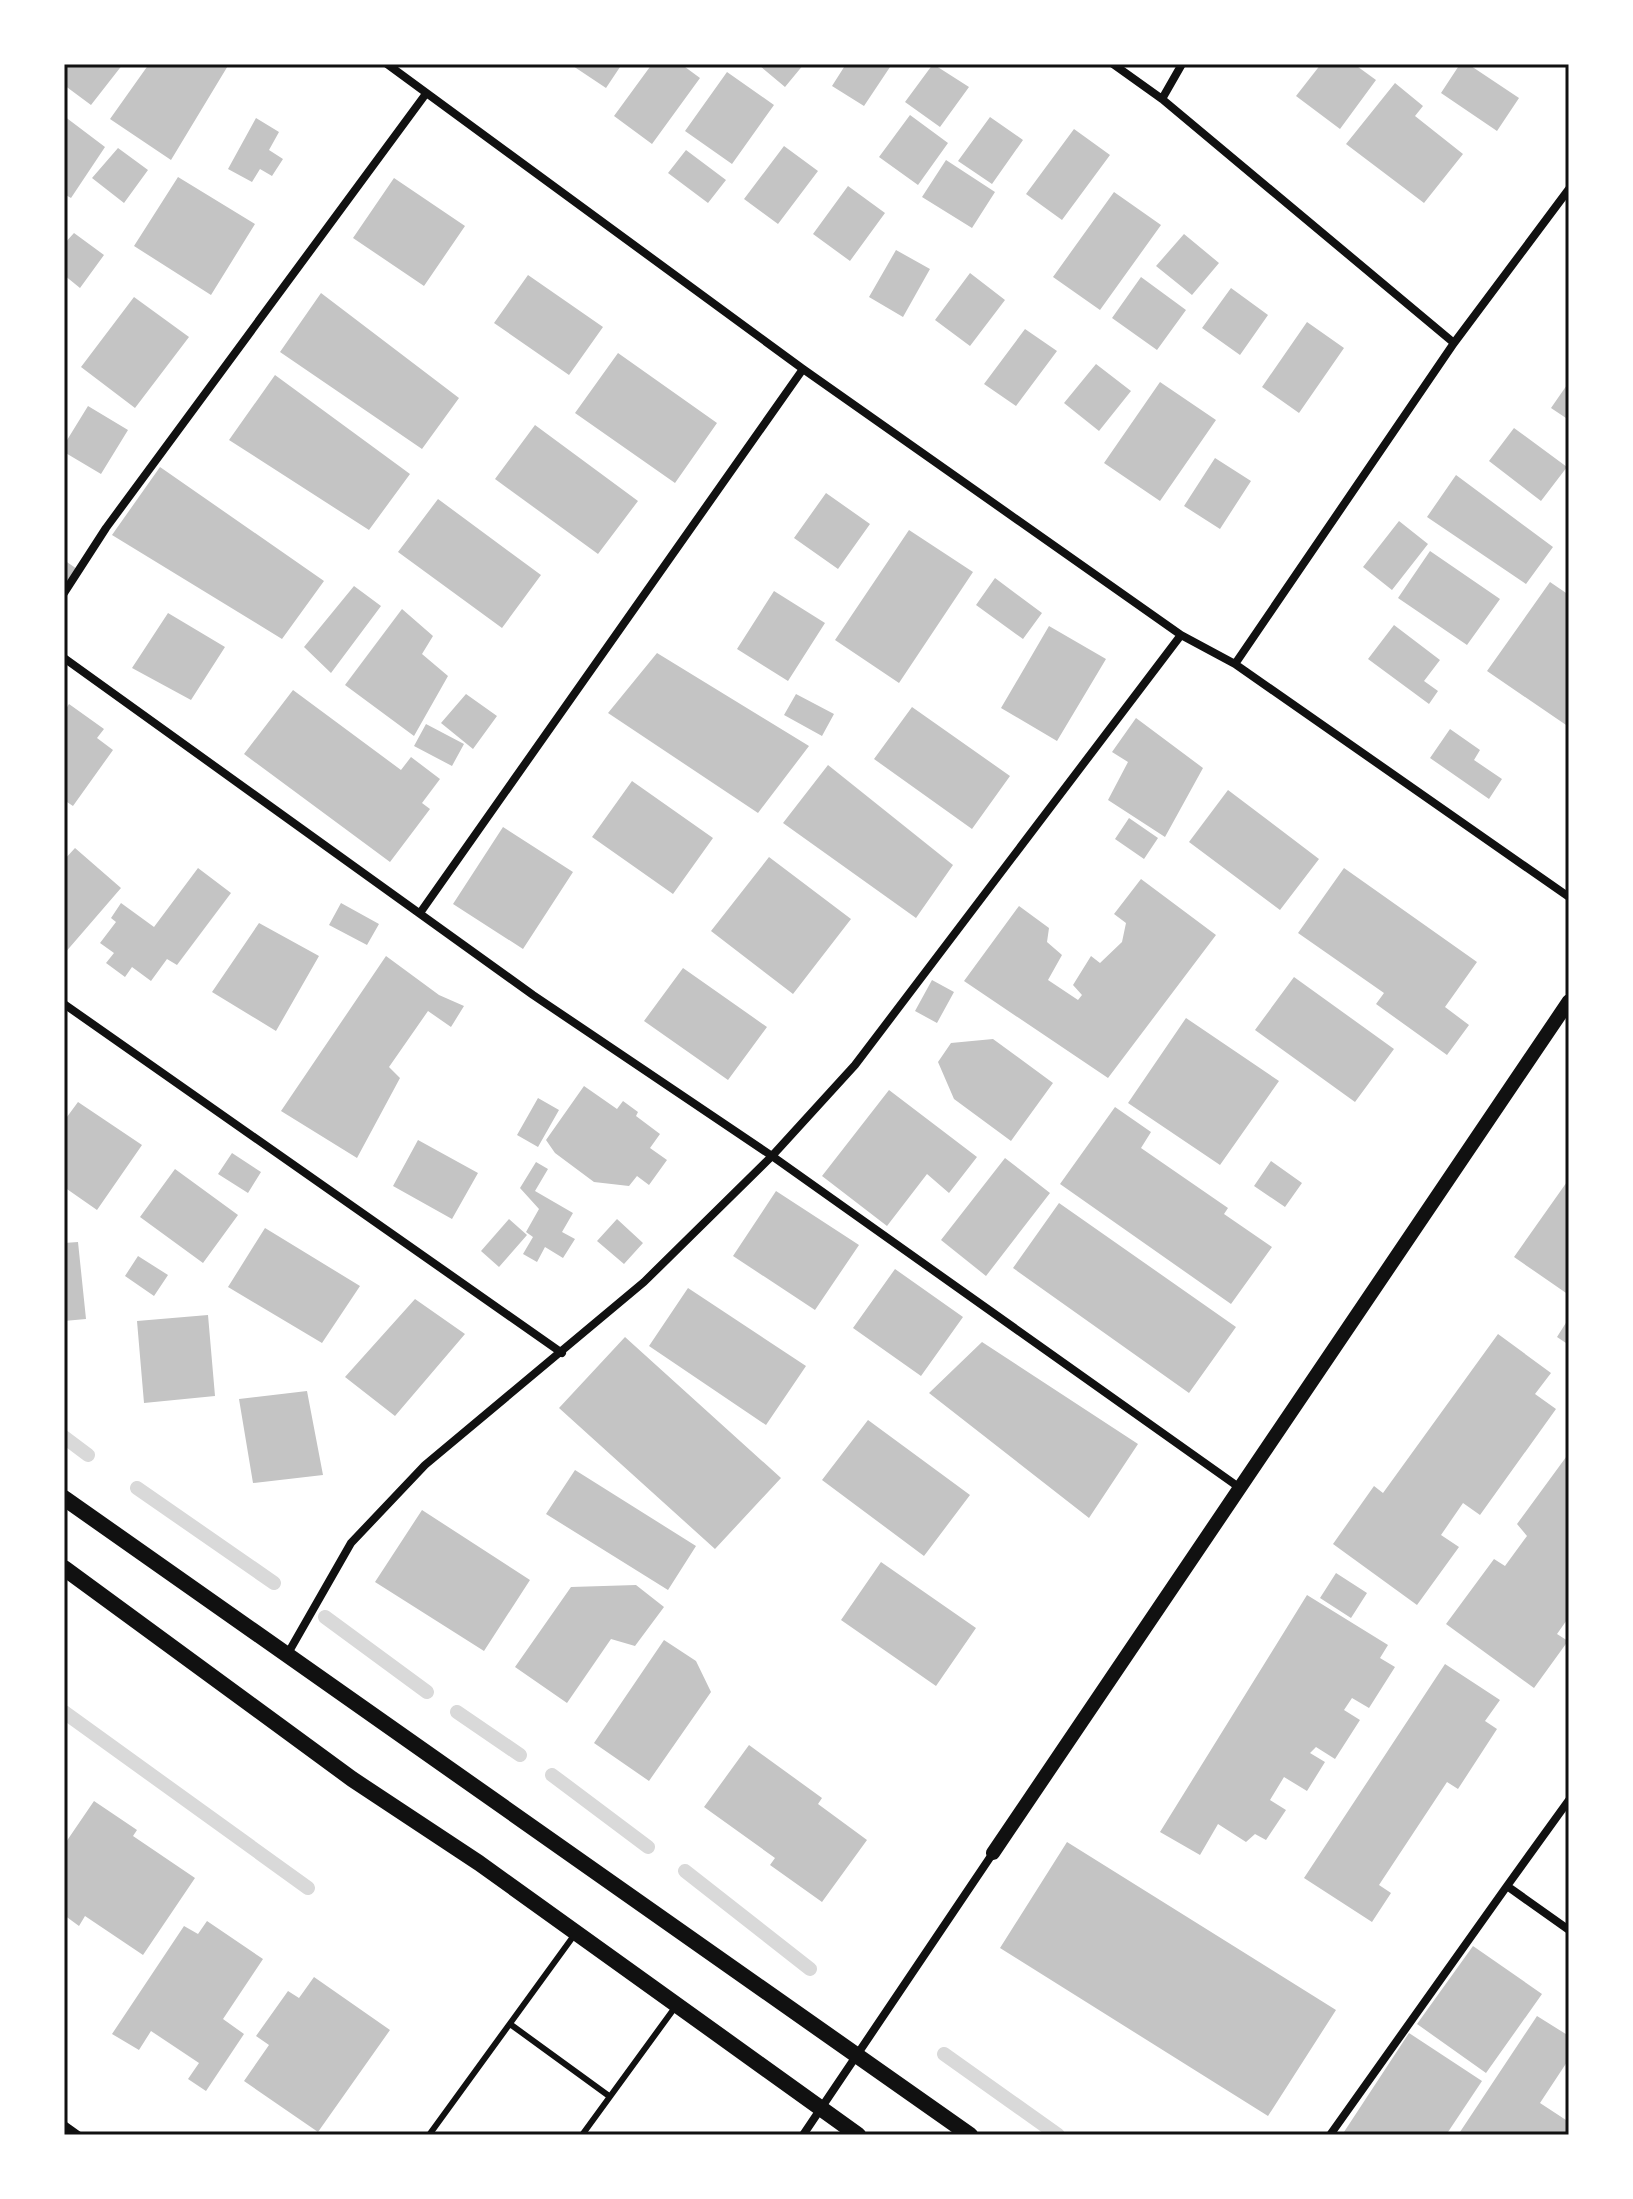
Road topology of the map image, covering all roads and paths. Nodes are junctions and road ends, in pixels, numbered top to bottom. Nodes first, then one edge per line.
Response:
1 (387, 64) edge
2 (1113, 64) edge
3 (1182, 64) edge
4 (425, 95) junction
5 (1162, 99) junction
6 (1569, 189) edge
7 (1454, 343) junction
8 (803, 369) junction
9 (64, 593) edge
10 (1181, 635) junction
11 (64, 658) edge
12 (1235, 664) junction
13 (1569, 897) edge
14 (420, 913) junction
15 (1569, 1001) edge
16 (64, 1004) edge
17 (772, 1156) junction
18 (562, 1353) junction
19 (1240, 1488) junction
20 (64, 1498) edge
21 (64, 1568) edge
22 (287, 1655) junction
23 (1569, 1800) edge
24 (993, 1853) joint
25 (1507, 1886) junction
26 (1569, 1930) edge
27 (575, 1934) junction
28 (676, 2006) junction
29 (510, 2024) junction
30 (856, 2054) junction
31 (609, 2096) junction
32 (821, 2110) junction
33 (64, 2125) edge
34 (78, 2135) edge
35 (429, 2135) edge
36 (583, 2135) edge
37 (803, 2135) edge
38 (858, 2135) edge
39 (970, 2135) edge
40 (1330, 2135) edge

1 - 4 street
2 - 5 street
3 - 5 street
4 - 8 street
4 - 9 street
5 - 7 street
6 - 7 street
7 - 12 street
8 - 10 street
8 - 14 street
10 - 12 street
10 - 17 street
11 - 14 street
12 - 13 street
14 - 17 street
15 - 19 street
16 - 18 street
17 - 18 street
17 - 19 street
18 - 22 street
19 - 24 street
20 - 22 main road
21 - 27 main road
22 - 30 main road
23 - 25 street
24 - 30 street
25 - 26 street
25 - 40 street
27 - 28 main road
27 - 29 lane
28 - 31 lane
28 - 32 main road
29 - 31 lane
29 - 35 lane
30 - 32 street
30 - 39 main road
31 - 36 lane
32 - 37 street
32 - 38 main road
33 - 34 street

